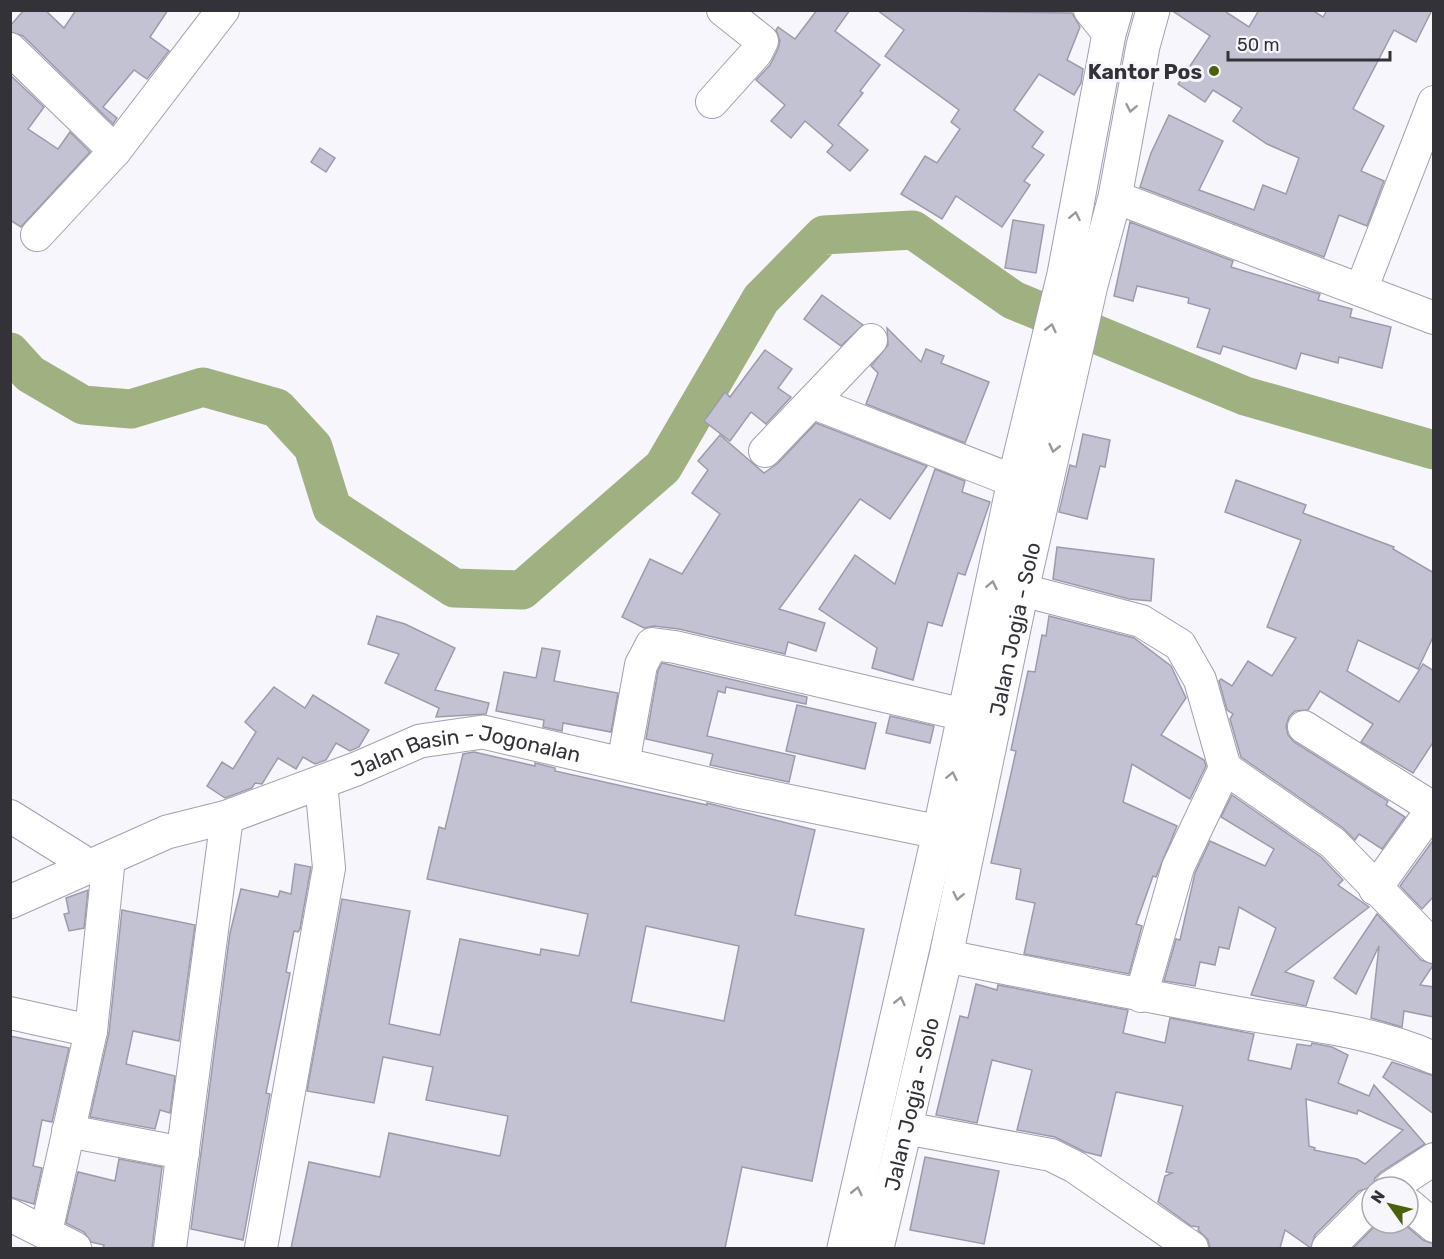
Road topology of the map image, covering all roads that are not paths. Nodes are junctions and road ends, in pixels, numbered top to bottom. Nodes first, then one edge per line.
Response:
1 (223, 10) edge
2 (723, 10) edge
3 (1153, 10) edge
4 (1105, 18) edge
5 (10, 49) edge
6 (712, 102) dead end
7 (1434, 102) edge
8 (115, 151) junction
9 (1114, 196) junction
10 (37, 235) dead end
11 (1077, 280) junction
12 (1361, 290) junction
13 (1434, 318) edge
14 (871, 340) dead end
15 (1053, 386) junction
16 (814, 403) junction
17 (765, 451) dead end
18 (1014, 481) junction
19 (1022, 591) junction
20 (965, 715) junction
21 (1304, 727) dead end
22 (623, 764) junction
23 (1225, 768) junction
24 (321, 782) junction
25 (1433, 807) edge
26 (10, 816) edge
27 (227, 817) junction
28 (955, 836) junction
29 (83, 857) junction
30 (1375, 889) junction
31 (10, 902) edge
32 (1434, 947) edge
33 (946, 956) junction
34 (1141, 996) junction
35 (10, 1013) edge
36 (91, 1031) junction
37 (1434, 1058) edge
38 (905, 1128) junction
39 (68, 1131) junction
40 (183, 1153) junction
41 (1434, 1159) edge
42 (1409, 1175) edge
43 (1420, 1214) edge
44 (10, 1215) edge
45 (1360, 1216) edge
46 (1434, 1226) edge
47 (46, 1232) junction
48 (75, 1248) edge
49 (170, 1248) edge
50 (261, 1248) edge
51 (844, 1248) edge
52 (877, 1248) edge
53 (1192, 1248) edge
54 (1328, 1248) edge

1 - 8 street
2 - 6 street
3 -> 9 main road, Jalan Jogja - Solo
11 -> 4 main road, Jalan Jogja - Solo
5 - 8 street
7 - 12 street
8 - 10 street
9 - 11 main road, Jalan Jogja - Solo
9 - 12 street
11 - 15 main road, Jalan Jogja - Solo
12 - 13 street
14 - 16 street
15 - 18 main road, Jalan Jogja - Solo
15 -> 19 main road, Jalan Jogja - Solo
16 - 17 street
16 - 18 street
20 -> 18 main road, Jalan Jogja - Solo
19 - 23 street
19 - 28 main road, Jalan Jogja - Solo
20 - 22 street
28 -> 20 main road, Jalan Jogja - Solo
21 - 25 street
22 - 24 main road, Jalan Basin - Jogonalan
22 - 28 main road, Jalan Basin - Jogonalan
23 - 30 street
23 - 34 street
24 - 27 main road, Jalan Basin - Jogonalan
24 - 50 street
25 - 30 street
26 - 29 street
27 - 29 main road, Jalan Basin - Jogonalan
27 - 40 street
28 -> 33 main road, Jalan Jogja - Solo
51 -> 28 main road, Jalan Jogja - Solo
29 - 31 main road, Jalan Basin - Jogonalan
29 - 36 street
30 - 32 street
33 - 34 street
33 - 38 main road, Jalan Jogja - Solo
34 - 37 street
35 - 36 street
36 - 39 street
38 - 52 main road, Jalan Jogja - Solo
38 - 53 street
39 - 40 street
39 - 47 street
40 - 49 street
41 - 42 street
43 - 46 street
44 - 47 street
45 - 54 street
47 - 48 street

